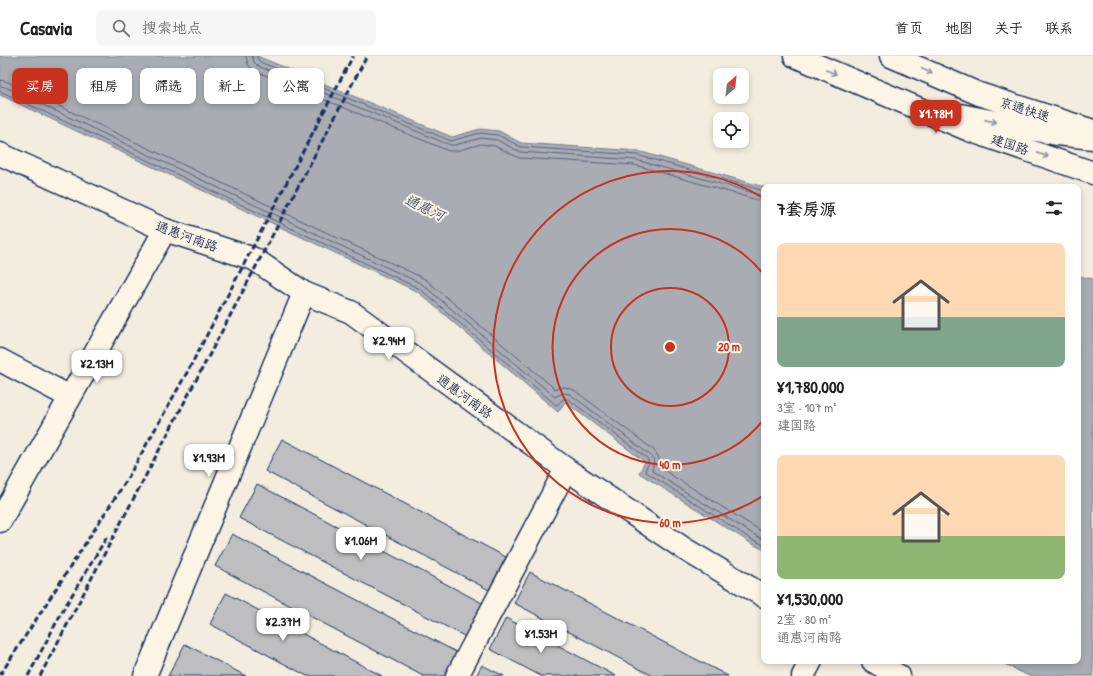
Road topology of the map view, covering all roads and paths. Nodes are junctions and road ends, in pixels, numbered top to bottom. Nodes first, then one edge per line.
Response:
1 (795, 56) edge
2 (891, 56) edge
3 (911, 106) junction
4 (1093, 131) edge
5 (1093, 138) edge
6 (0, 154) edge
7 (1093, 173) edge
8 (165, 230) junction
9 (304, 293) junction
10 (0, 360) edge
11 (70, 396) junction
12 (566, 469) junction
13 (0, 521) edge
14 (761, 594) edge
15 (809, 664) edge
16 (879, 664) edge
17 (146, 676) edge
18 (457, 676) edge
19 (803, 676) edge
20 (899, 676) edge

1 -> 3 main road, 建国路
2 -> 4 main road, 京通快速
3 -> 5 main road
3 -> 7 main road, 建国路
6 - 8 main road, 通惠河南路
8 - 9 main road, 通惠河南路
8 - 11 main road
9 - 12 main road, 通惠河南路
9 - 17 main road
10 - 11 main road
11 - 13 main road
12 - 14 main road, 通惠河南路
12 - 18 main road
15 - 19 main road
16 - 20 main road

